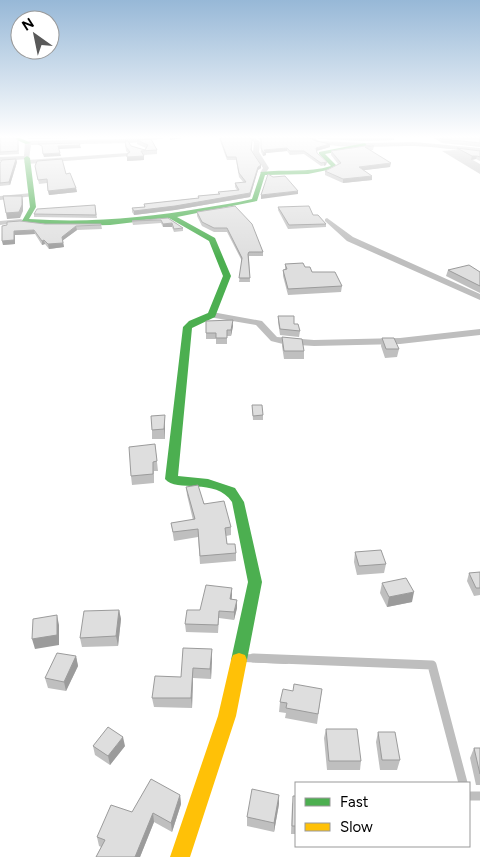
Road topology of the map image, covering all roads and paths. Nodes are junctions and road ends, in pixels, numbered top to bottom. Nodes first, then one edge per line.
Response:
1 (30, 178) edge
2 (262, 178) edge
3 (32, 195) junction
4 (0, 198) edge
5 (171, 216) junction
6 (327, 220) dead end
7 (25, 221) junction
8 (0, 223) edge
9 (480, 297) edge
10 (212, 315) junction
11 (480, 332) edge
12 (239, 658) junction
13 (463, 782) edge
14 (180, 857) edge

1 - 3 street
2 - 5 street
3 - 4 street
3 - 7 street
5 - 7 street
5 - 10 street
6 - 9 street
7 - 8 street
10 - 11 street
10 - 12 street
12 - 13 lane
12 - 14 street

